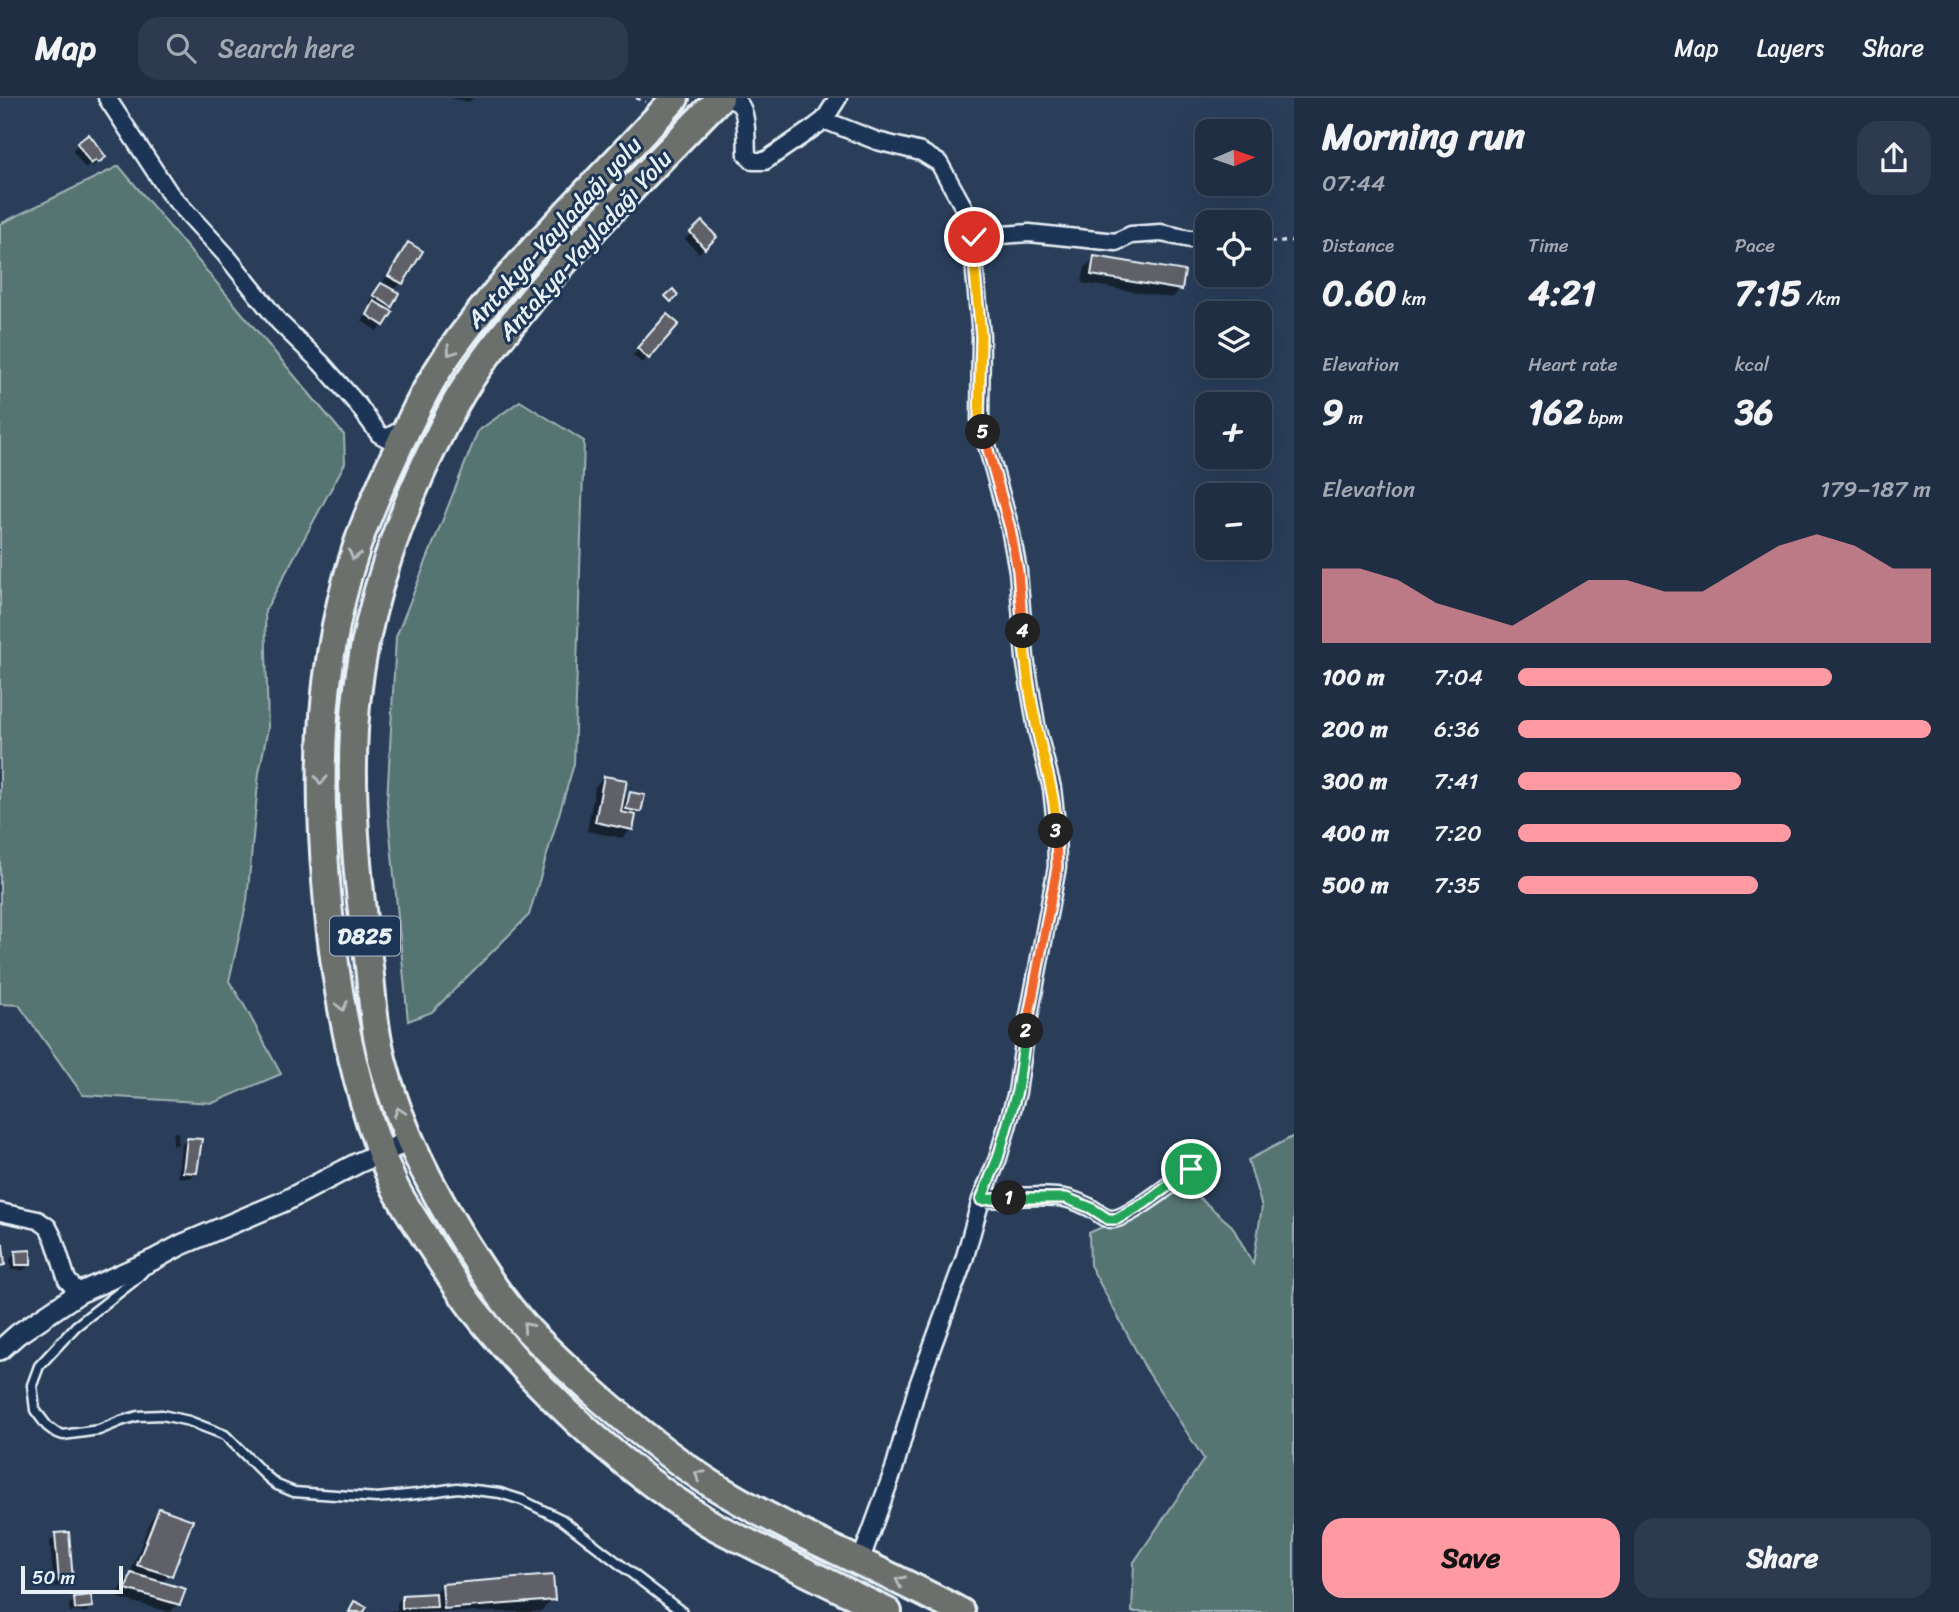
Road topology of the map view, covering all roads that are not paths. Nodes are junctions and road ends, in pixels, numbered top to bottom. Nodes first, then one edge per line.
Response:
1 (107, 98) edge
2 (675, 98) edge
3 (721, 98) edge
4 (838, 98) edge
5 (824, 120) junction
6 (974, 237) junction
7 (1195, 239) edge
8 (408, 427) junction
9 (409, 1141) junction
10 (382, 1154) junction
11 (1191, 1169) dead end
12 (981, 1200) junction
13 (0, 1212) edge
14 (153, 1260) junction
15 (79, 1293) junction
16 (0, 1350) edge
17 (860, 1562) junction
18 (682, 1612) edge
19 (888, 1612) edge
20 (961, 1612) edge

1 - 8 street
2 -> 8 highway, Antakya-Yayladağı yolu / D825
3 - 5 street
9 -> 3 highway, Antakya-Yayladağı Yolu / D825
4 - 5 street
5 - 6 street
6 - 7 street
6 - 12 street
8 -> 10 highway, Antakya-Yayladağı yolu / D825
9 - 10 street
17 -> 9 highway, Antakya-Yayladağı Yolu / D825
10 - 14 street
10 - 19 highway, Antakya-Yayladağı yolu / D825
11 - 12 street
12 - 17 street
13 - 15 street
14 - 15 street
14 - 18 lane
15 - 16 street
20 -> 17 highway, Antakya-Yayladağı Yolu / D825

